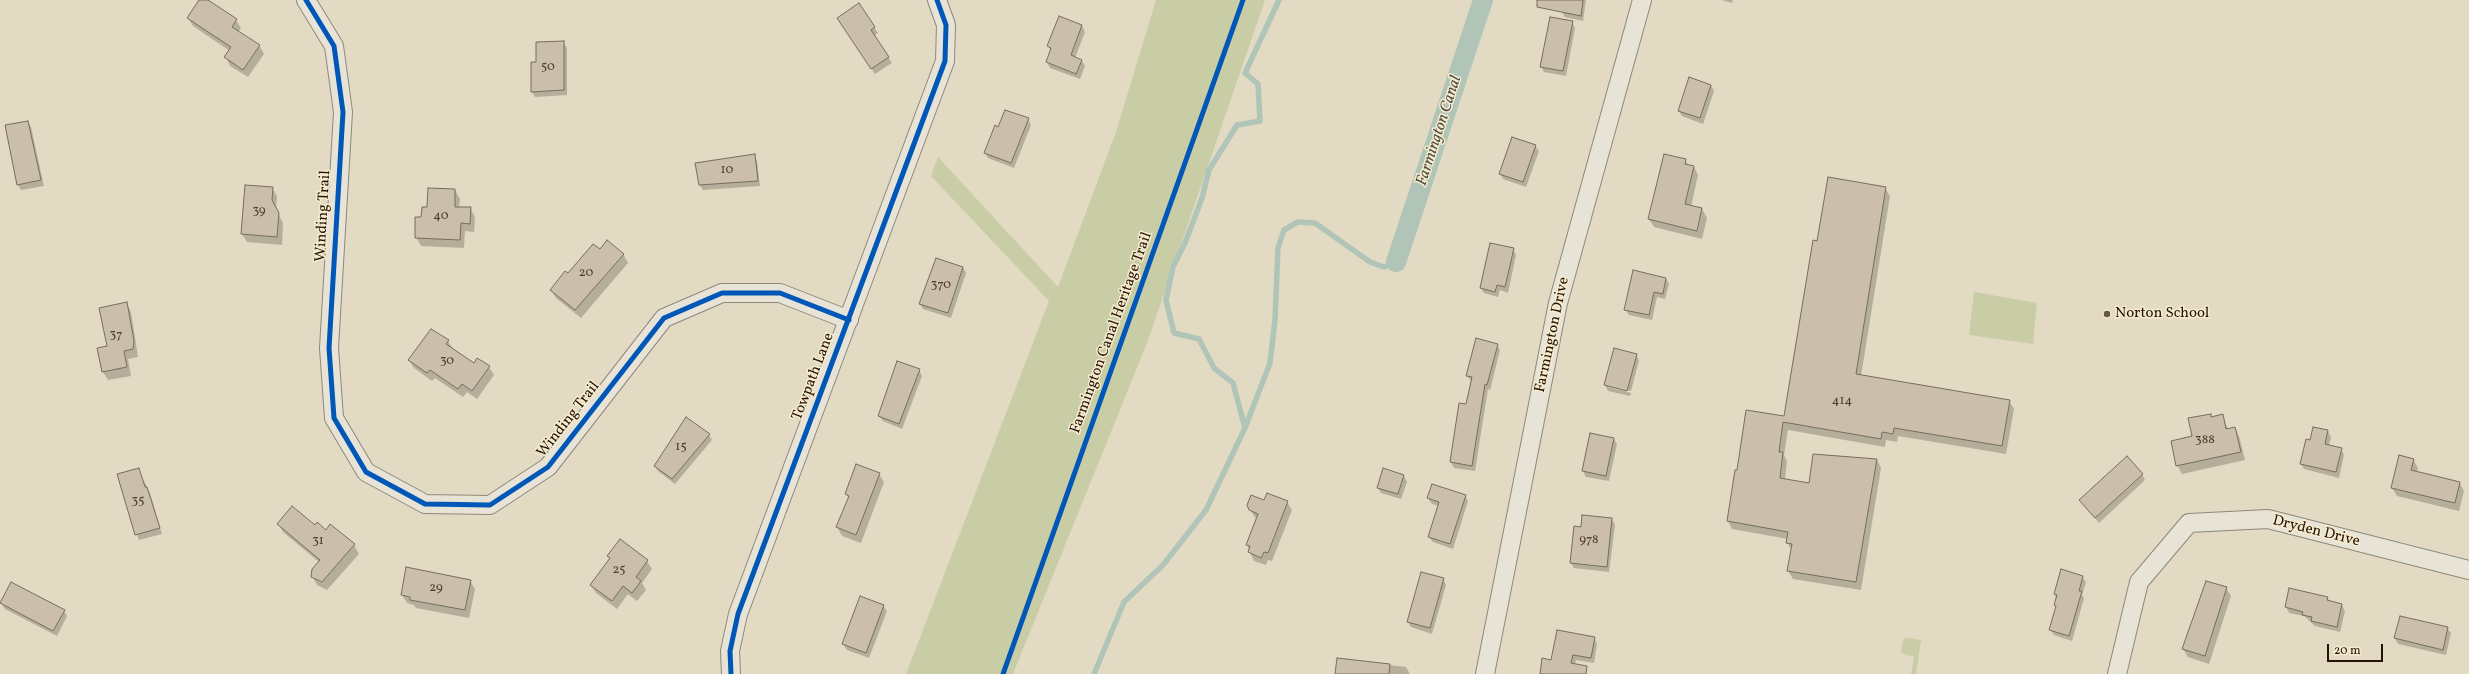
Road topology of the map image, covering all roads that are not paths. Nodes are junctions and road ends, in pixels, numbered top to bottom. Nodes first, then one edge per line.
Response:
1 (306, 0) edge
2 (937, 0) edge
3 (1642, 0) edge
4 (849, 320) junction
5 (2469, 570) edge
6 (731, 674) edge
7 (1485, 674) edge
8 (2117, 674) edge

1 - 4 street, Winding Trail
2 - 4 street, Towpath Lane
3 - 7 street, Farmington Drive
4 - 6 street, Towpath Lane
5 - 8 street, Dryden Drive

